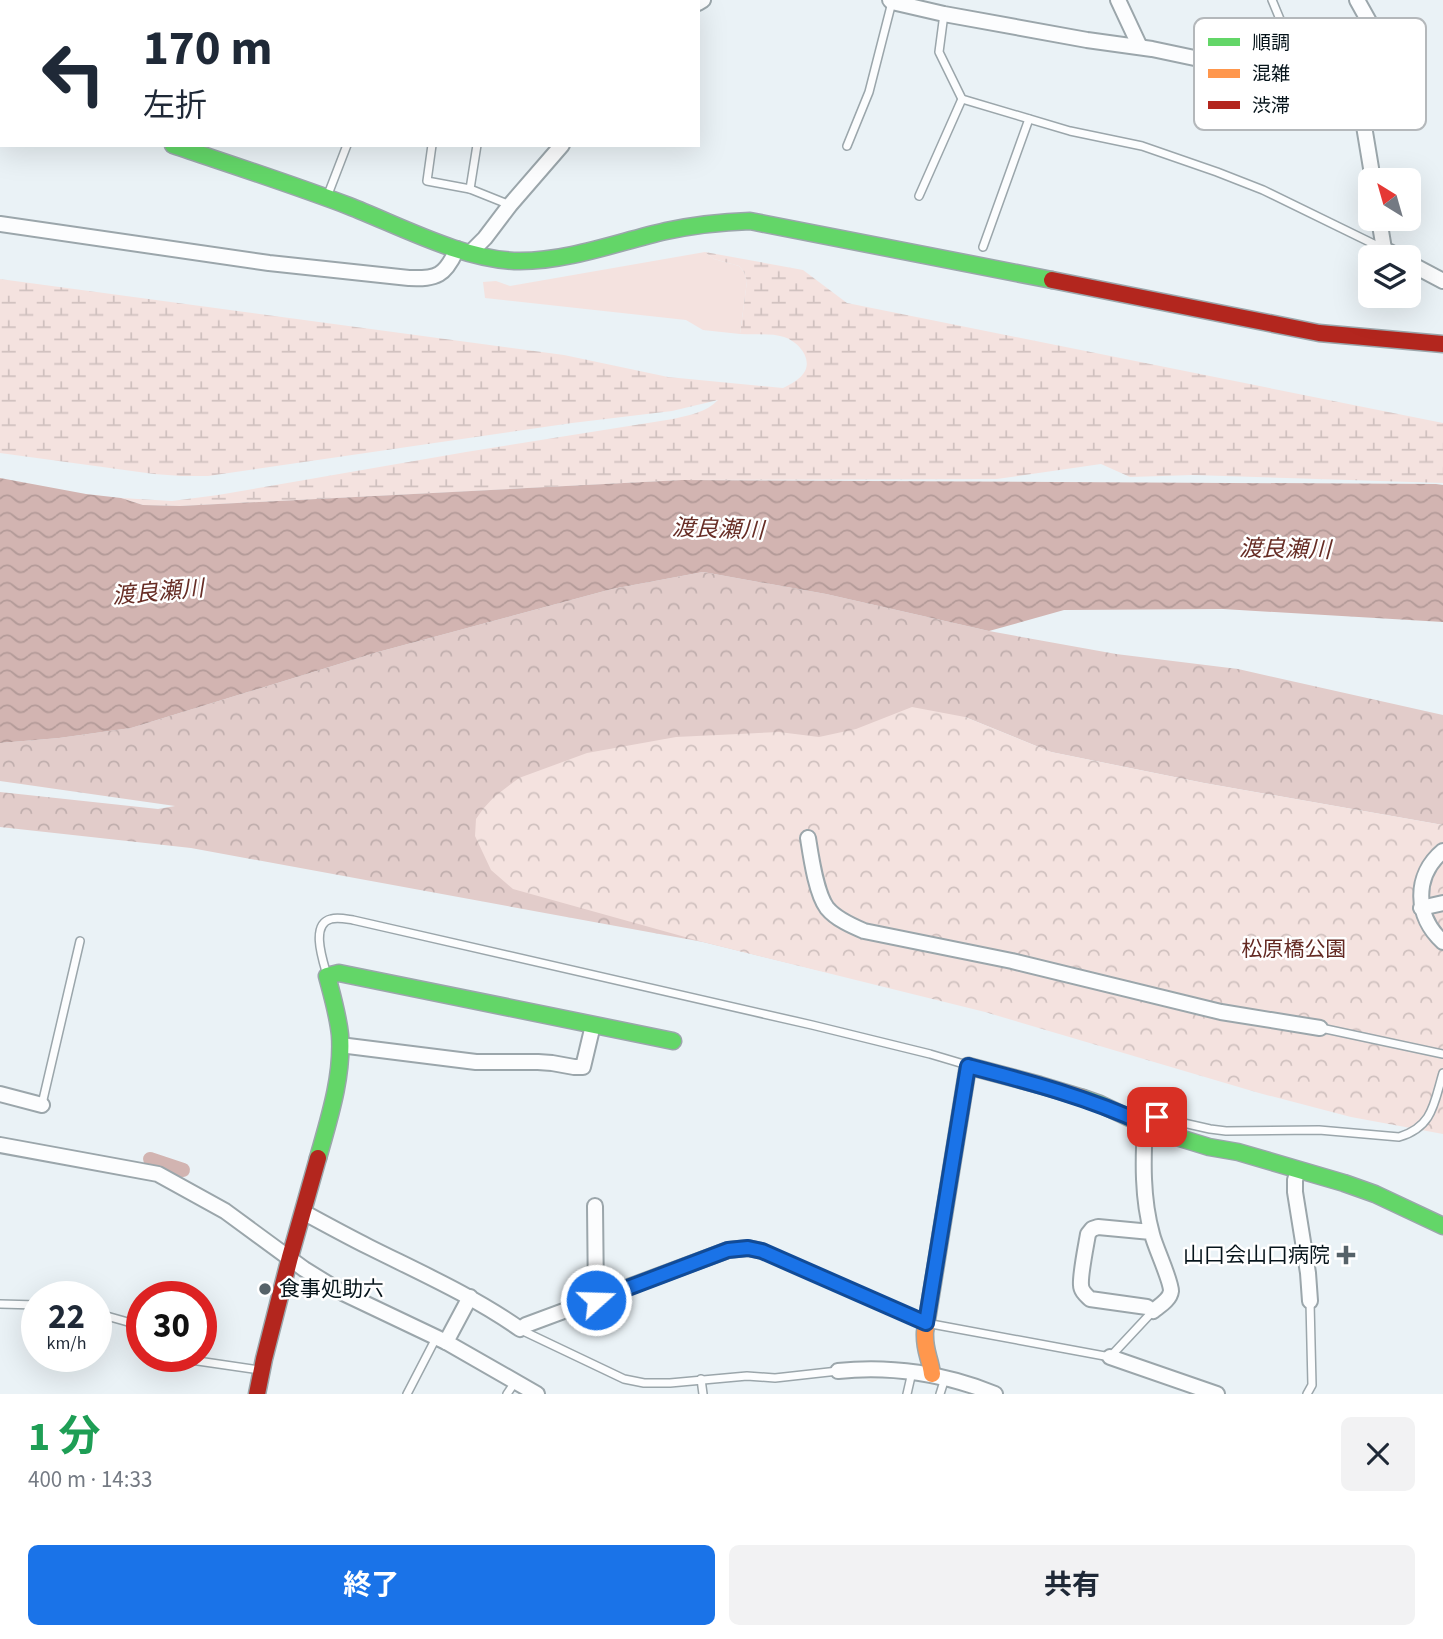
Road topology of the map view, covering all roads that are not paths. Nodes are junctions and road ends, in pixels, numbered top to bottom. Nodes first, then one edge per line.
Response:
1 (1118, 0) edge
2 (1272, 0) edge
3 (1357, 0) edge
4 (891, 1) edge
5 (944, 14) junction
6 (1279, 18) edge
7 (1367, 18) edge
8 (1140, 47) junction
9 (1194, 58) edge
10 (962, 99) junction
11 (1029, 119) junction
12 (1365, 130) edge
13 (846, 146) dead end
14 (179, 147) edge
15 (346, 147) edge
16 (432, 147) edge
17 (477, 147) edge
18 (560, 147) edge
19 (1371, 168) edge
20 (470, 189) junction
21 (919, 195) dead end
22 (326, 198) junction
23 (510, 205) junction
24 (0, 224) edge
25 (1376, 245) edge
26 (983, 247) dead end
27 (464, 251) junction
28 (1421, 269) edge
29 (1443, 281) edge
30 (1443, 344) edge
31 (808, 838) dead end
32 (1443, 851) edge
33 (1430, 863) junction
34 (1443, 872) edge
35 (1443, 903) edge
36 (1421, 908) junction
37 (80, 941) dead end
38 (1443, 942) edge
39 (327, 976) junction
40 (593, 1025) junction
41 (1320, 1028) joint
42 (673, 1041) dead end
43 (340, 1045) junction
44 (1443, 1055) edge
45 (968, 1066) junction
46 (1443, 1073) edge
47 (0, 1094) edge
48 (42, 1105) joint
49 (1145, 1124) junction
50 (0, 1145) edge
51 (1298, 1170) junction
52 (595, 1206) dead end
53 (303, 1212) junction
54 (1443, 1226) edge
55 (1151, 1233) junction
56 (762, 1251) joint
57 (290, 1257) junction
58 (470, 1297) junction
59 (596, 1300) junction
60 (1310, 1301) joint
61 (0, 1304) edge
62 (21, 1305) edge
63 (1153, 1311) junction
64 (926, 1323) junction
65 (520, 1329) junction
66 (441, 1340) junction
67 (1111, 1357) junction
68 (217, 1364) edge
69 (260, 1370) junction
70 (838, 1371) joint
71 (912, 1371) junction
72 (939, 1376) junction
73 (701, 1379) junction
74 (511, 1388) edge
75 (257, 1394) edge
76 (407, 1394) edge
77 (537, 1394) edge
78 (703, 1394) edge
79 (907, 1394) edge
80 (940, 1394) edge
81 (995, 1394) edge
82 (1217, 1394) edge
83 (1307, 1394) edge

1 - 8 street
2 - 6 lane
3 - 7 street
4 - 5 street
4 - 13 lane
5 - 8 street
5 - 10 lane
8 - 9 street
10 - 11 lane
10 - 21 lane
11 - 25 lane
11 - 26 lane
12 - 19 street
14 - 22 street
15 - 22 lane
16 - 20 lane
17 - 20 lane
18 - 23 street
20 - 23 lane
22 - 27 street
23 - 27 street
24 - 27 street
27 - 30 street
28 - 29 street
31 - 41 street
32 - 33 street
33 - 34 street
33 - 36 street
35 - 36 street
36 - 38 street
37 - 48 lane
39 - 40 street
39 - 43 street
39 - 45 lane
40 - 42 street
40 - 43 street
41 - 44 lane
43 - 53 street
45 - 49 street
45 - 64 street
46 - 49 lane
47 - 48 street
49 - 51 street
49 - 55 street
50 - 57 street
51 - 54 street
51 - 60 street
52 - 59 street
53 - 57 street
53 - 58 street
55 - 63 street
55 - 63 street
56 - 59 street
56 - 64 lane
57 - 66 street
57 - 69 street
58 - 65 street
58 - 66 street
59 - 65 street
60 - 83 lane
61 - 62 lane
63 - 67 lane
64 - 67 lane
64 - 72 street
65 - 73 lane
66 - 74 street
66 - 76 lane
67 - 82 street
68 - 69 lane
69 - 75 street
70 - 71 street
70 - 73 lane
71 - 72 street
71 - 79 lane
72 - 80 lane
72 - 81 street
73 - 78 lane
74 - 77 street

